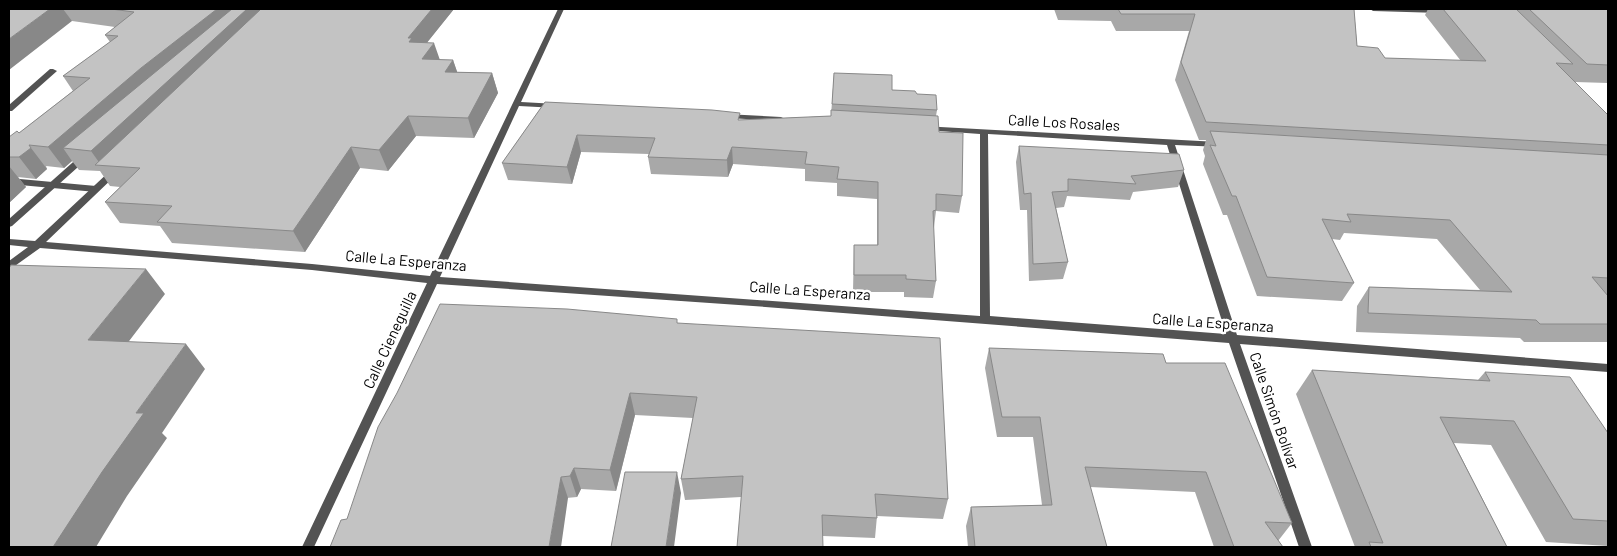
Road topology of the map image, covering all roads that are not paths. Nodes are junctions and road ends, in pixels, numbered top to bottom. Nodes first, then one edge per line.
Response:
1 (561, 9) edge
2 (1373, 9) edge
3 (1450, 11) edge
4 (53, 71) dead end
5 (518, 104) junction
6 (567, 107) edge
7 (9, 109) edge
8 (716, 116) edge
9 (795, 120) edge
10 (914, 128) edge
11 (984, 132) junction
12 (1170, 142) junction
13 (1229, 146) edge
14 (95, 148) edge
15 (123, 164) edge
16 (9, 181) edge
17 (53, 186) junction
18 (96, 189) junction
19 (9, 224) edge
20 (9, 242) edge
21 (36, 245) junction
22 (9, 266) edge
23 (434, 280) junction
24 (985, 320) junction
25 (1233, 339) junction
26 (1608, 368) edge
27 (308, 547) edge
28 (1305, 547) edge

1 - 5 street, Calle Cieneguilla
2 - 3 street
4 - 7 street
5 - 6 street
5 - 23 street, Calle Cieneguilla
8 - 9 street
10 - 11 street, Calle Los Rosales
11 - 12 street, Calle Los Rosales
11 - 24 street
12 - 13 street, Calle Los Rosales
12 - 25 street, Calle Simón Bolívar
14 - 17 street
15 - 18 street
16 - 17 street
17 - 18 street
17 - 19 street
18 - 21 street
20 - 21 street, Calle La Esperanza
21 - 22 street
21 - 23 street, Calle La Esperanza
23 - 24 street, Calle La Esperanza
23 - 27 street, Calle Cieneguilla
24 - 25 street, Calle La Esperanza
25 - 26 street, Calle La Esperanza
25 - 28 street, Calle Simón Bolívar

